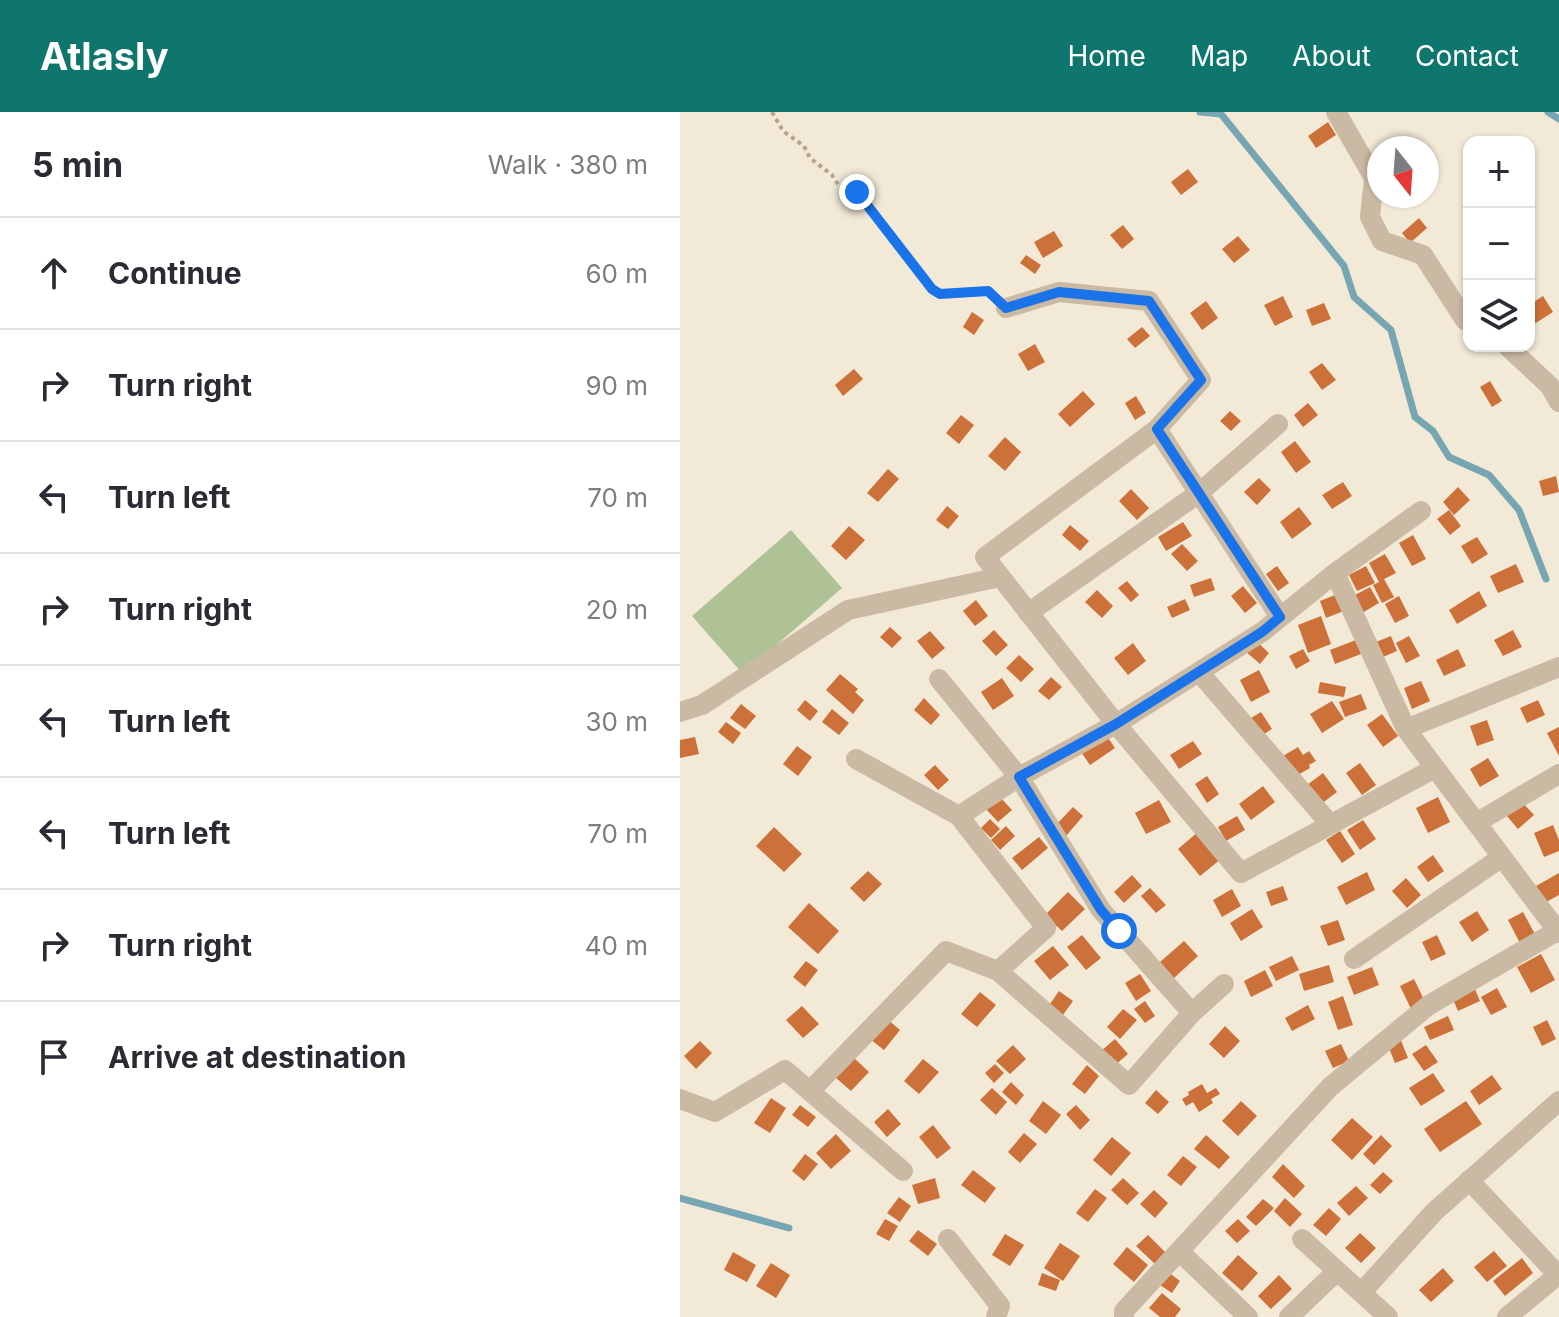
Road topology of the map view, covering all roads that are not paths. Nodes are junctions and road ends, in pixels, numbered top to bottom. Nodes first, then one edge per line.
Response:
1 (1336, 112) edge
2 (1006, 308) road end
3 (1463, 317) edge
4 (1513, 352) edge
5 (1559, 402) edge
6 (1278, 424) dead end
7 (1157, 429) junction
8 (1199, 493) junction
9 (1421, 511) dead end
10 (1335, 573) junction
11 (1000, 577) junction
12 (1028, 613) junction
13 (1280, 617) junction
14 (1559, 667) edge
15 (1199, 672) junction
16 (939, 679) dead end
17 (680, 712) edge
18 (1116, 724) junction
19 (1406, 729) junction
20 (856, 759) dead end
21 (1435, 768) junction
22 (1559, 774) edge
23 (1019, 777) junction
24 (959, 816) junction
25 (1476, 823) junction
26 (1330, 824) junction
27 (1502, 857) junction
28 (1558, 932) edge
29 (1354, 959) dead end
30 (998, 971) junction
31 (1224, 984) dead end
32 (1192, 1013) junction
33 (810, 1091) junction
34 (680, 1099) edge
35 (1559, 1101) edge
36 (903, 1171) dead end
37 (1469, 1180) junction
38 (948, 1239) dead end
39 (1302, 1239) dead end
40 (1180, 1252) junction
41 (1337, 1271) junction
42 (1558, 1274) edge
43 (1362, 1292) junction
44 (996, 1317) edge
45 (1124, 1317) edge
46 (1248, 1317) edge
47 (1289, 1317) edge
48 (1388, 1317) edge
49 (1507, 1317) edge

1 - 3 street
2 - 7 street
4 - 5 street
6 - 8 street
7 - 8 street
7 - 11 street
8 - 12 street
8 - 13 street
9 - 10 street
10 - 13 street
10 - 19 street
11 - 12 street
11 - 17 street
12 - 18 street
13 - 15 street
14 - 19 street
15 - 18 street
15 - 26 street
16 - 23 street
18 - 23 street
18 - 26 street
19 - 21 street
20 - 24 street
21 - 25 street
21 - 26 street
22 - 25 street
23 - 24 street
23 - 32 street
24 - 30 street
25 - 27 street
27 - 28 street
27 - 29 street
28 - 40 street
30 - 32 street
30 - 33 street
31 - 32 street
33 - 34 street
33 - 36 street
35 - 37 street
37 - 42 street
37 - 43 street
38 - 44 street
39 - 41 street
40 - 45 street
40 - 46 street
41 - 43 street
41 - 47 street
42 - 49 street
43 - 48 street

